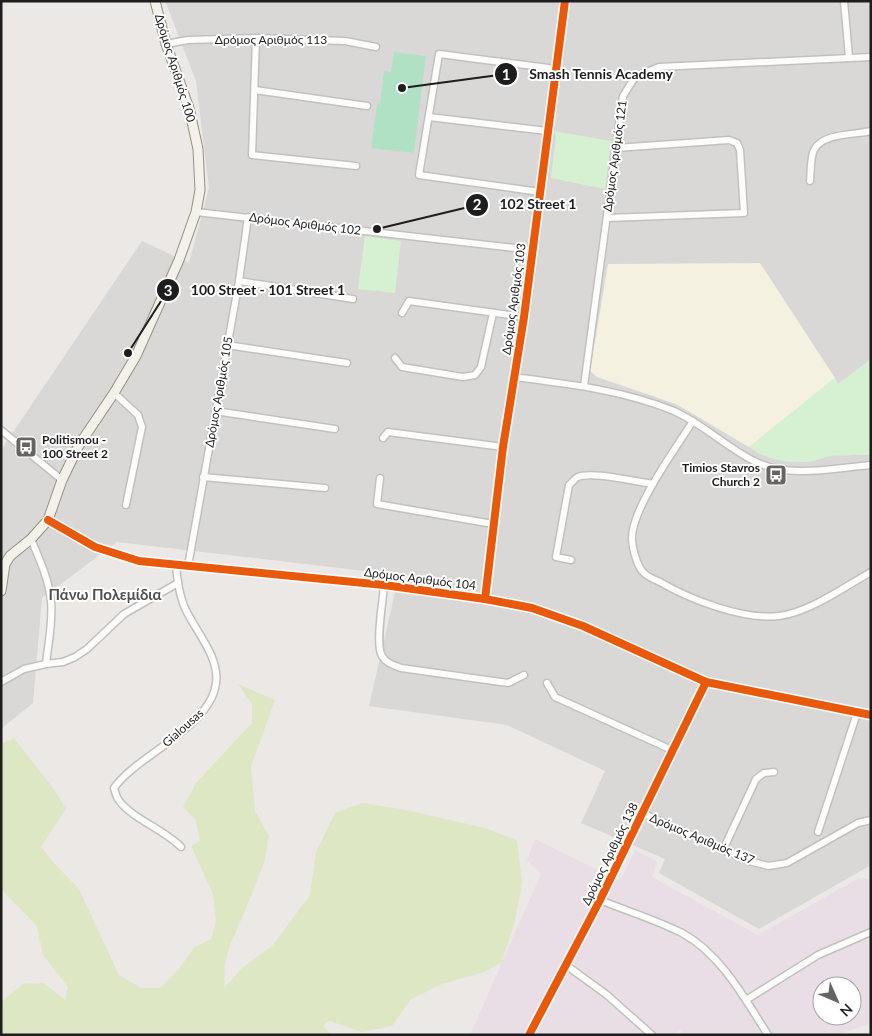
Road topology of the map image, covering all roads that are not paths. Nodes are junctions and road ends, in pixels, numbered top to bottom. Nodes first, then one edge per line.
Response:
1 (154, 1) edge
2 (565, 1) edge
3 (844, 1) edge
4 (256, 38) junction
5 (166, 44) junction
6 (376, 46) dead end
7 (849, 57) junction
8 (871, 57) edge
9 (556, 69) junction
10 (255, 90) junction
11 (366, 106) dead end
12 (429, 117) junction
13 (547, 131) junction
14 (871, 131) edge
15 (616, 148) junction
16 (356, 166) dead end
17 (810, 181) dead end
18 (540, 192) junction
19 (196, 212) junction
20 (248, 217) junction
21 (607, 218) junction
22 (533, 250) junction
23 (239, 281) junction
24 (353, 298) dead end
25 (402, 313) dead end
26 (493, 313) junction
27 (524, 318) junction
28 (227, 345) junction
29 (395, 358) dead end
30 (347, 363) dead end
31 (514, 378) junction
32 (584, 386) junction
33 (114, 393) junction
34 (215, 411) junction
35 (693, 421) junction
36 (335, 428) dead end
37 (1, 430) edge
38 (383, 438) dead end
39 (503, 447) junction
40 (871, 465) edge
41 (203, 477) junction
42 (380, 478) dead end
43 (62, 480) junction
44 (653, 484) junction
45 (325, 488) dead end
46 (126, 505) dead end
47 (48, 520) junction
48 (493, 524) junction
49 (30, 539) junction
50 (571, 560) dead end
51 (176, 565) junction
52 (188, 566) junction
53 (871, 572) edge
54 (178, 584) junction
55 (384, 585) junction
56 (1, 591) edge
57 (485, 599) junction
58 (46, 664) junction
59 (524, 675) dead end
60 (1, 682) edge
61 (706, 682) junction
62 (547, 683) dead end
63 (857, 713) junction
64 (871, 715) edge
65 (674, 750) junction
66 (774, 772) dead end
67 (642, 813) junction
68 (871, 820) edge
69 (818, 832) dead end
70 (181, 847) dead end
71 (723, 850) junction
72 (600, 900) junction
73 (871, 932) edge
74 (566, 965) junction
75 (746, 1000) junction
76 (529, 1035) edge
77 (652, 1035) edge
78 (768, 1035) edge

1 - 5 main road, Δρόμος Αριθμός 100
2 - 9 street, Δρόμος Αριθμός 103
3 - 7 street
4 - 5 street, Δρόμος Αριθμός 113
4 - 6 street, Δρόμος Αριθμός 113
4 - 10 street
5 - 19 main road, Δρόμος Αριθμός 100
7 - 8 street, Δρόμος Αριθμός 121
7 - 15 street, Δρόμος Αριθμός 121
9 - 12 street
9 - 13 street, Δρόμος Αριθμός 103
10 - 11 street
10 - 16 street
12 - 13 street
12 - 18 street
13 - 18 street, Δρόμος Αριθμός 103
14 - 17 street
15 - 21 street, Δρόμος Αριθμός 121
15 - 21 street
18 - 22 street, Δρόμος Αριθμός 103
19 - 20 street, Δρόμος Αριθμός 102
19 - 33 main road, Δρόμος Αριθμός 100
20 - 22 street, Δρόμος Αριθμός 102
20 - 23 street, Δρόμος Αριθμός 105
21 - 32 street, Δρόμος Αριθμός 121
22 - 27 street, Δρόμος Αριθμός 103
23 - 24 street
23 - 28 street, Δρόμος Αριθμός 105
25 - 26 street
26 - 27 street
26 - 29 street
27 - 31 street, Δρόμος Αριθμός 103
28 - 30 street
28 - 34 street, Δρόμος Αριθμός 105
31 - 32 street
31 - 39 street, Δρόμος Αριθμός 103
32 - 35 street
33 - 43 main road, Δρόμος Αριθμός 100
33 - 46 street
34 - 36 street
34 - 41 street, Δρόμος Αριθμός 105
35 - 40 street
35 - 44 street
37 - 43 street
38 - 39 street
39 - 48 street, Δρόμος Αριθμός 103
41 - 45 street
41 - 52 street, Δρόμος Αριθμός 105
42 - 48 street
43 - 47 main road, Δρόμος Αριθμός 100
44 - 50 street
44 - 53 street
47 - 49 main road
47 - 51 street, Δρόμος Αριθμός 104
48 - 57 street, Δρόμος Αριθμός 103
49 - 56 main road
49 - 58 street
51 - 52 street, Δρόμος Αριθμός 104
51 - 54 street, Gialousas
52 - 55 street, Δρόμος Αριθμός 104
54 - 58 street
54 - 70 street, Gialousas
55 - 57 street, Δρόμος Αριθμός 104
55 - 59 street
57 - 61 street, Δρόμος Αριθμός 104
58 - 60 street
61 - 63 street, Δρόμος Αριθμός 104
61 - 65 street, Δρόμος Αριθμός 138
62 - 65 street
63 - 64 street, Δρόμος Αριθμός 104
63 - 69 street
65 - 67 street, Δρόμος Αριθμός 138
66 - 71 street
67 - 71 street, Δρόμος Αριθμός 137
67 - 72 street, Δρόμος Αριθμός 138
68 - 71 street, Δρόμος Αριθμός 137
72 - 74 street, Δρόμος Αριθμός 138
72 - 75 street
73 - 75 street
74 - 76 street, Δρόμος Αριθμός 138
74 - 77 street
75 - 78 street

